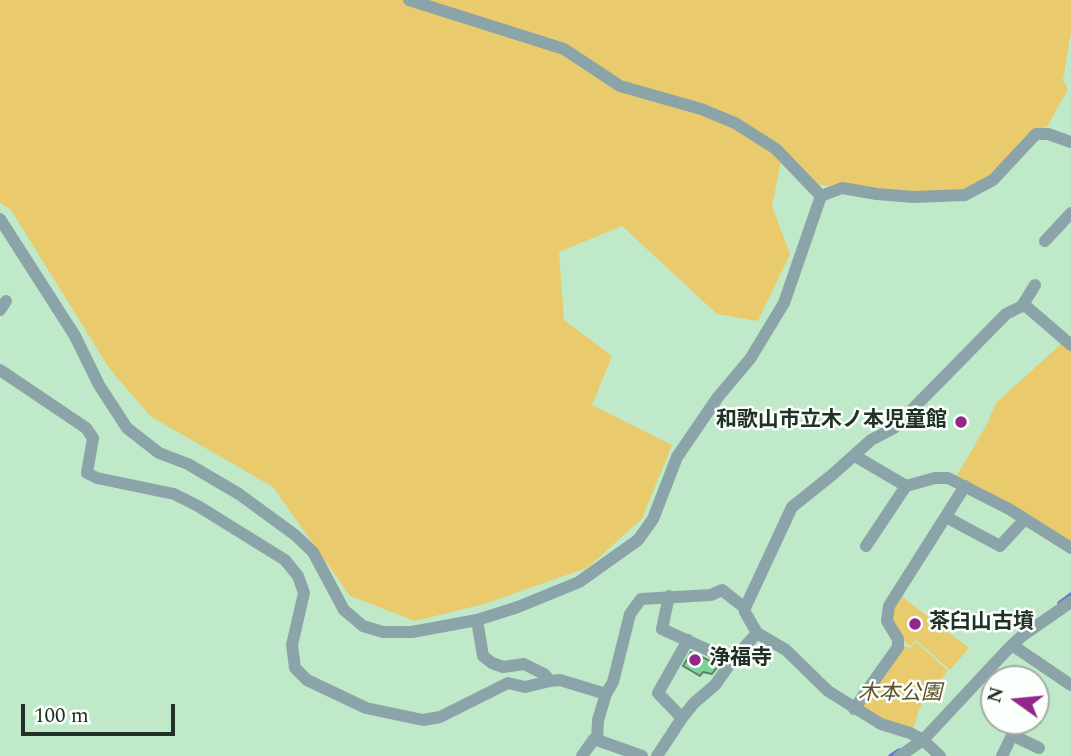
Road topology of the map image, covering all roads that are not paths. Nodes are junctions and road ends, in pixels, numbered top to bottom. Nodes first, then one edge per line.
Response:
1 (409, 0) edge
2 (1071, 142) edge
3 (821, 196) junction
4 (1071, 213) edge
5 (0, 219) edge
6 (1045, 241) dead end
7 (1035, 285) dead end
8 (1021, 306) junction
9 (1071, 345) edge
10 (0, 370) edge
11 (855, 456) junction
12 (906, 486) junction
13 (965, 486) junction
14 (946, 517) junction
15 (1025, 519) junction
16 (866, 546) dead end
17 (1071, 548) edge
18 (669, 596) junction
19 (1071, 602) edge
20 (745, 608) junction
21 (477, 620) junction
22 (757, 633) junction
23 (688, 640) junction
24 (1012, 645) junction
25 (732, 661) junction
26 (550, 681) junction
27 (1071, 685) edge
28 (606, 694) junction
29 (854, 709) junction
30 (682, 718) junction
31 (1012, 735) joint
32 (597, 740) junction
33 (923, 740) junction
34 (1039, 749) edge
35 (582, 756) edge
36 (642, 756) edge
37 (657, 756) edge
38 (900, 756) edge
39 (940, 756) edge
40 (1002, 756) edge

1 - 3 street
2 - 3 street
3 - 21 street
4 - 6 street
5 - 21 street
7 - 8 street
8 - 9 street
8 - 11 street
10 - 26 street
11 - 12 street
11 - 20 street
12 - 13 street
12 - 16 street
13 - 14 street
13 - 15 street
14 - 15 street
14 - 29 street
15 - 17 street
18 - 20 street
18 - 23 street
18 - 28 street
19 - 24 street
20 - 22 street
21 - 26 street
22 - 25 street
22 - 29 street
23 - 25 street
23 - 30 street
24 - 27 street
24 - 33 street
25 - 30 street
26 - 28 street
28 - 32 street
29 - 33 street
30 - 37 street
31 - 34 street
31 - 40 street
32 - 35 street
32 - 36 street
33 - 38 street
33 - 39 street

